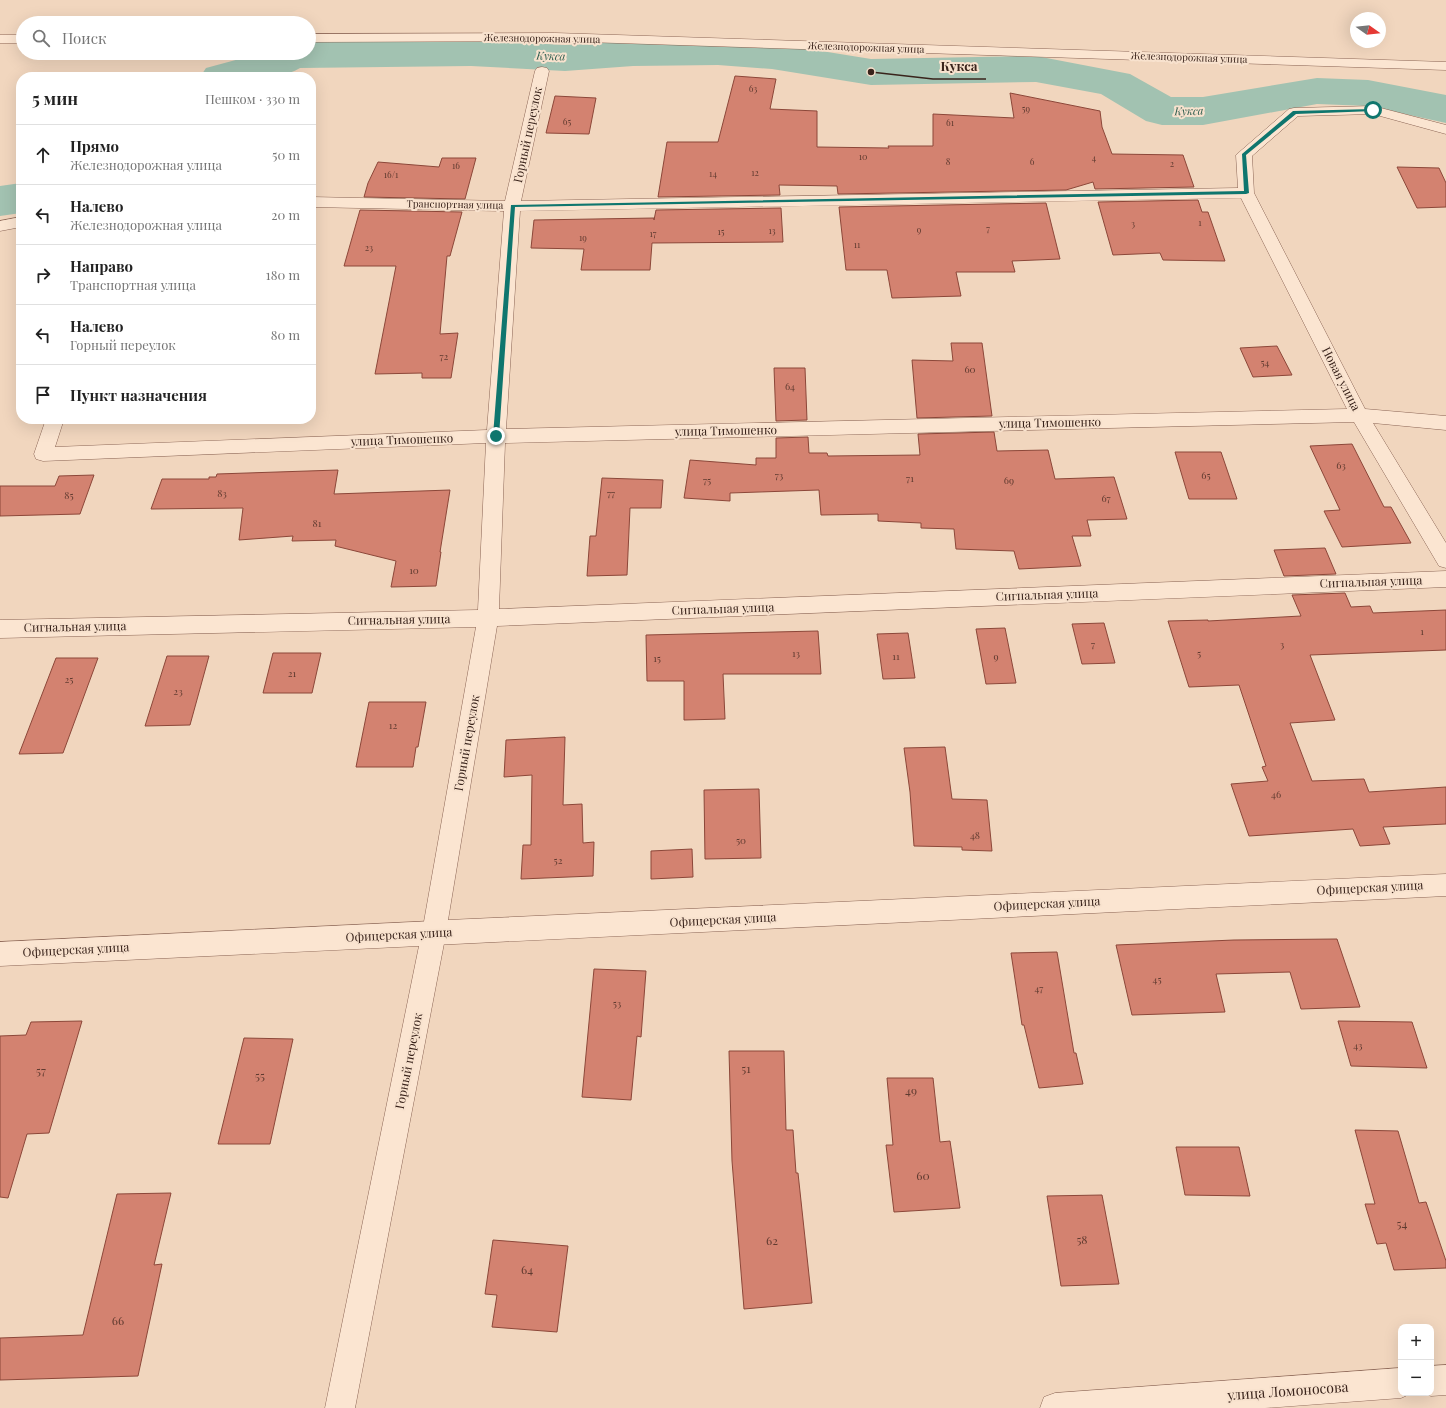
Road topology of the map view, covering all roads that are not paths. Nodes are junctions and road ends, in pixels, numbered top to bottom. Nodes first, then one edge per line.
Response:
1 (316, 38) edge
2 (0, 39) edge
3 (16, 39) edge
4 (1446, 66) edge
5 (542, 71) dead end
6 (1446, 130) edge
7 (1246, 193) junction
8 (316, 202) edge
9 (512, 206) junction
10 (16, 223) edge
11 (0, 226) edge
12 (1359, 415) junction
13 (1446, 423) edge
14 (53, 424) edge
15 (496, 436) junction
16 (1446, 560) edge
17 (1446, 579) edge
18 (488, 618) junction
19 (0, 629) edge
20 (1446, 885) edge
21 (434, 934) junction
22 (0, 954) edge
23 (1446, 1380) edge
24 (1434, 1381) edge
25 (1398, 1383) edge
26 (340, 1408) edge
27 (1055, 1408) edge

1 - 4 street, Железнодорожная улица
2 - 3 street
5 - 9 street, Горный переулок
6 - 7 street
7 - 9 street, Транспортная улица
7 - 12 street, Новая улица
8 - 9 street, Транспортная улица
9 - 15 street, Горный переулок
10 - 11 street
12 - 13 street, улица Тимошенко
12 - 15 street, улица Тимошенко
12 - 16 street, Новая улица
14 - 15 street, улица Тимошенко
15 - 18 street, Горный переулок
17 - 18 street, Сигнальная улица
18 - 19 street, Сигнальная улица
18 - 21 street, Горный переулок
20 - 21 street, Офицерская улица
21 - 22 street, Офицерская улица
21 - 26 street, Горный переулок
23 - 24 street
25 - 27 street, улица Ломоносова

